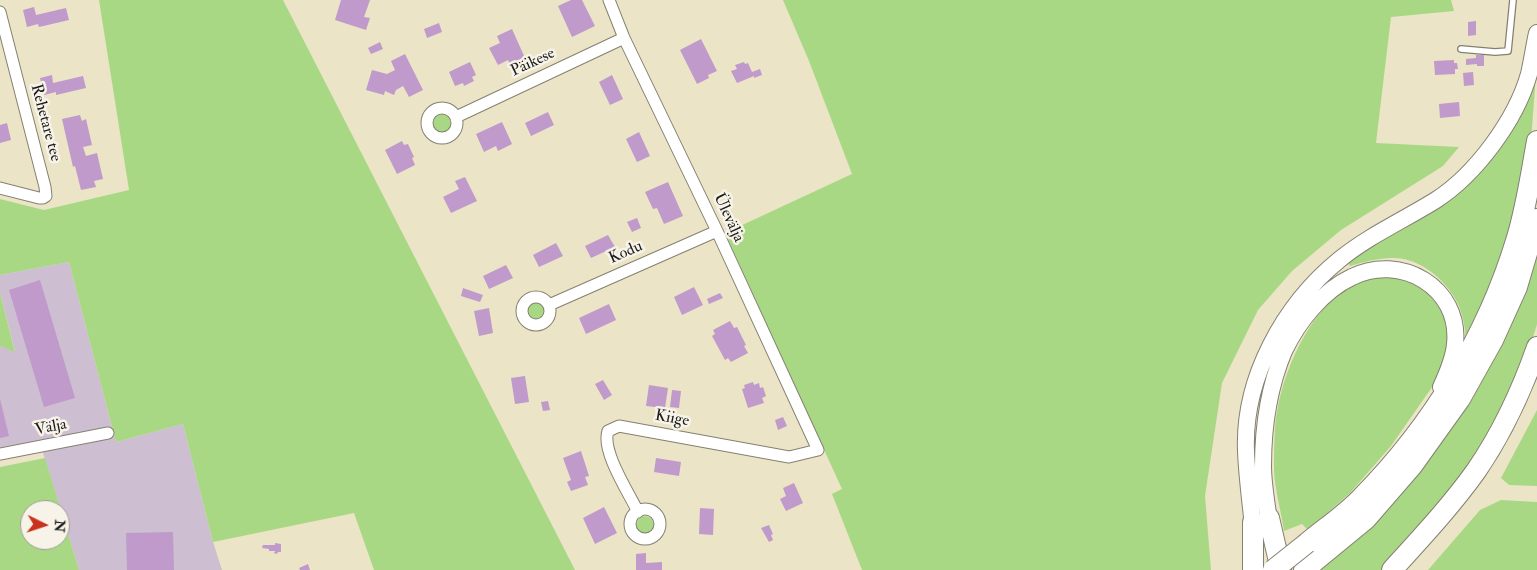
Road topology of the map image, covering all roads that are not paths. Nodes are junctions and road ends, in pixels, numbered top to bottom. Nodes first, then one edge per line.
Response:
1 (609, 0) edge
2 (1513, 0) edge
3 (0, 12) edge
4 (1537, 33) edge
5 (624, 38) junction
6 (1461, 49) dead end
7 (456, 117) dead end
8 (1537, 140) edge
9 (0, 188) edge
10 (1537, 219) edge
11 (716, 231) junction
12 (549, 305) dead end
13 (1537, 347) edge
14 (108, 433) dead end
15 (1414, 438) junction
16 (818, 450) joint
17 (0, 454) edge
18 (638, 512) dead end
19 (1261, 520) junction
20 (1307, 567) edge
21 (1253, 570) edge
22 (1259, 570) edge
23 (1274, 570) edge
24 (1281, 570) edge
25 (1392, 570) edge

1 - 5 street, Ülevälja
2 - 6 lane
3 - 9 street, Rehetare tee
4 - 19 main road
5 - 7 street, Päikese
5 - 11 street, Ülevälja
8 - 15 highway
10 - 20 highway
11 - 12 street, Kodu
11 - 16 street, Ülevälja
13 - 25 highway
14 - 17 street, Välja
15 - 19 main road
15 - 23 highway, bridge
16 - 18 street, Kiige
19 - 21 highway
19 - 22 main road
19 - 23 main road
19 - 24 highway

